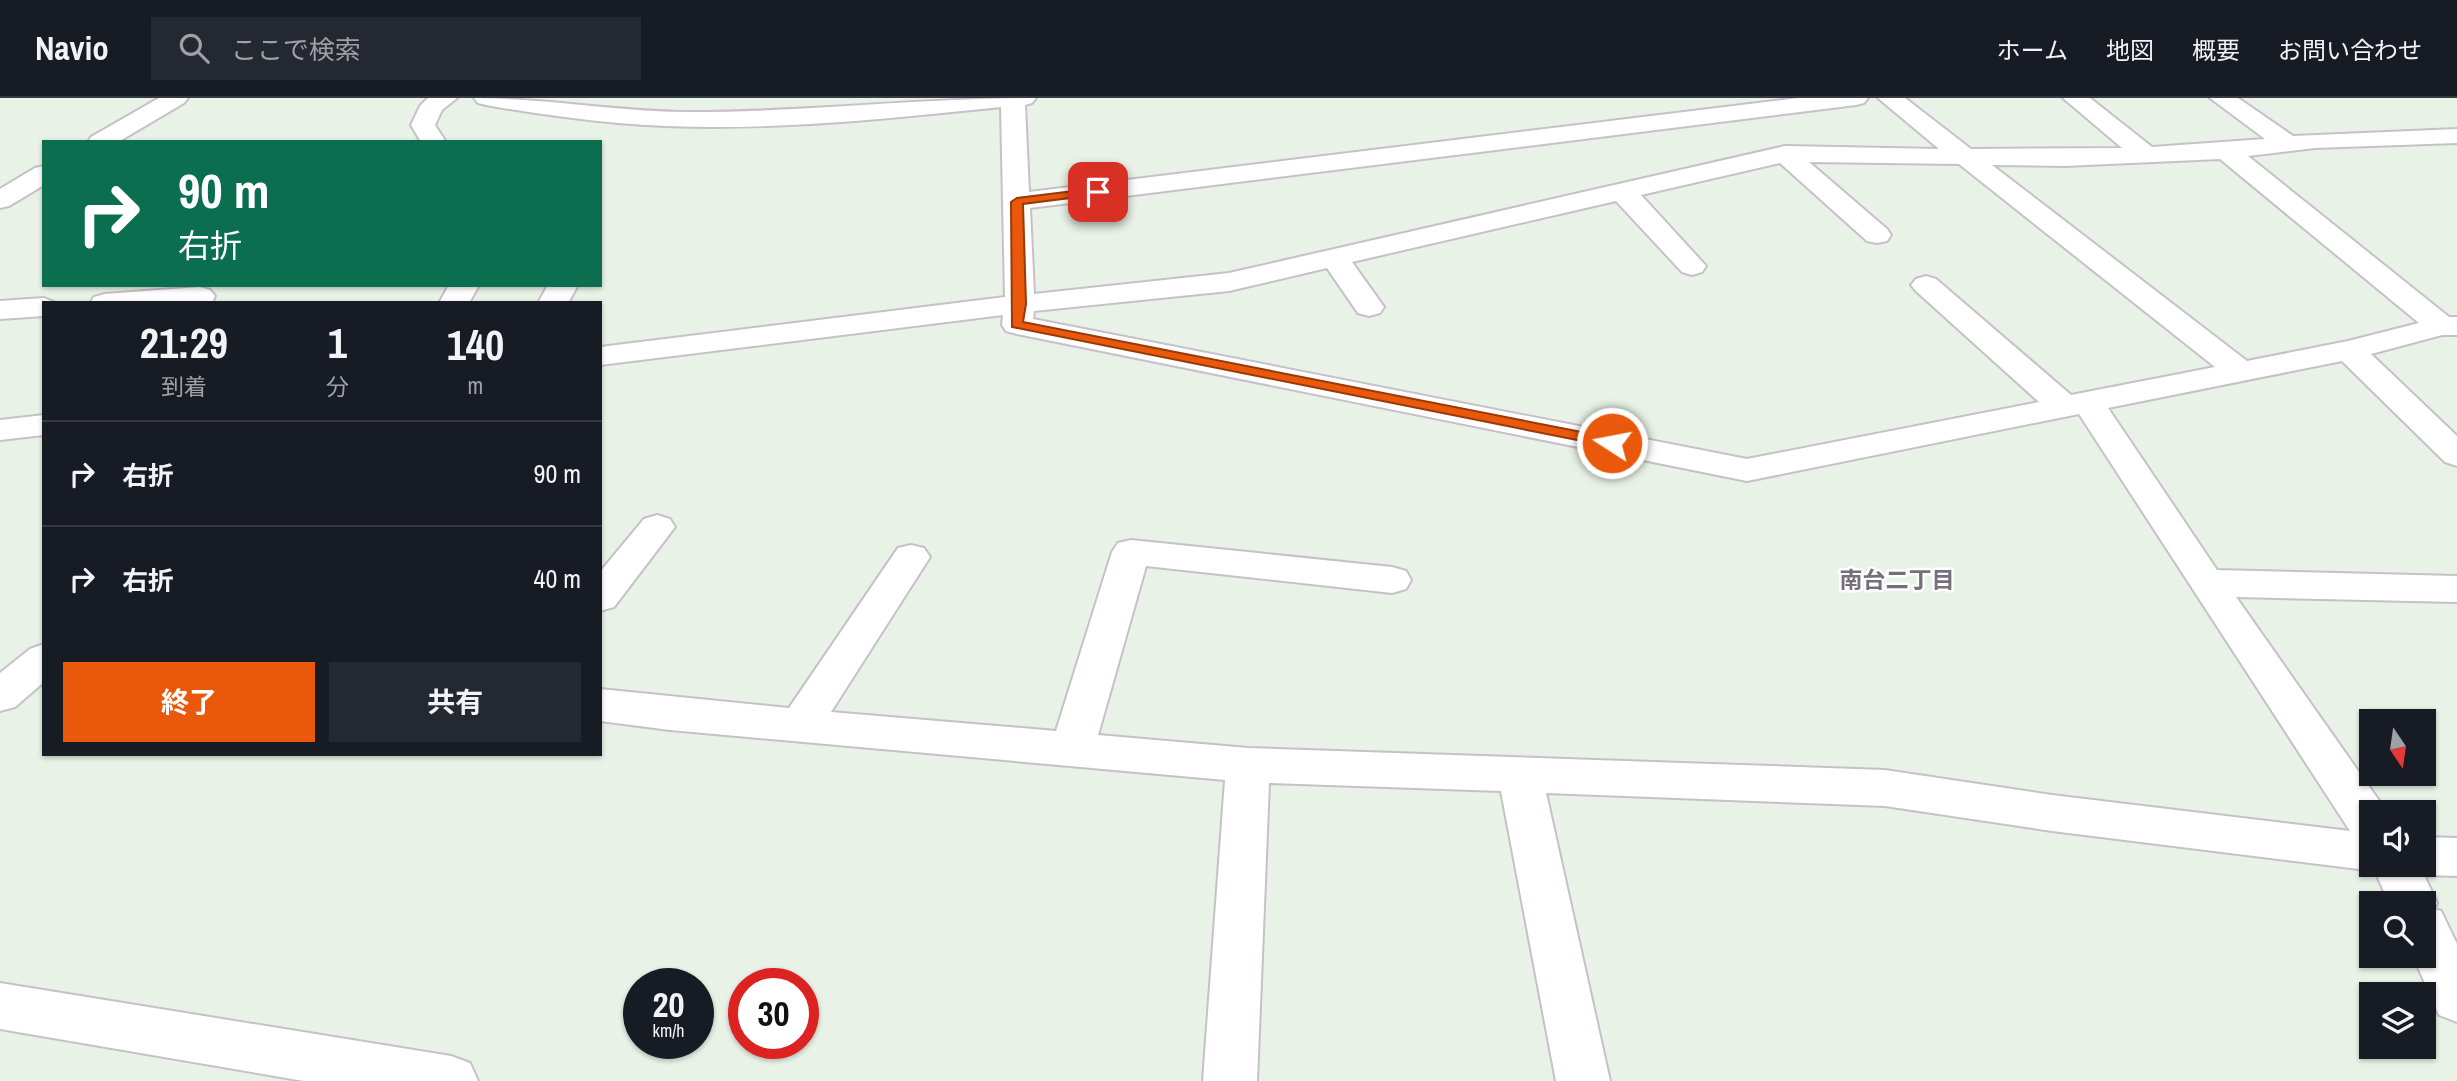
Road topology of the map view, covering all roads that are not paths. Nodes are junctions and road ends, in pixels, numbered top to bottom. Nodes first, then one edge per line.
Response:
1 (176, 98) edge
2 (445, 98) edge
3 (486, 98) edge
4 (1856, 98) edge
5 (1889, 98) edge
6 (2075, 98) edge
7 (2222, 98) edge
8 (1018, 99) edge
9 (2457, 136) edge
10 (103, 140) edge
11 (433, 140) edge
12 (2287, 143) junction
13 (2226, 151) junction
14 (1785, 154) junction
15 (2147, 155) junction
16 (1966, 157) junction
17 (42, 175) edge
18 (1621, 190) junction
19 (0, 200) edge
20 (1017, 202) junction
21 (1877, 235) dead end
22 (1334, 257) junction
23 (1692, 266) dead end
24 (1926, 285) dead end
25 (132, 301) edge
26 (198, 301) edge
27 (1020, 304) junction
28 (42, 307) edge
29 (1369, 307) dead end
30 (0, 310) edge
31 (2450, 326) edge
32 (2349, 350) junction
33 (602, 356) edge
34 (2239, 370) junction
35 (2077, 406) junction
36 (42, 425) edge
37 (0, 430) edge
38 (2457, 455) edge
39 (657, 527) dead end
40 (911, 558) dead end
41 (1392, 580) dead end
42 (2206, 583) junction
43 (2457, 589) edge
44 (602, 596) edge
45 (42, 661) edge
46 (0, 696) edge
47 (602, 705) edge
48 (800, 726) junction
49 (1072, 750) junction
50 (1248, 765) junction
51 (1520, 777) junction
52 (2359, 807) edge
53 (2359, 851) edge
54 (2436, 856) edge
55 (2457, 857) edge
56 (2436, 953) edge
57 (2457, 999) edge
58 (0, 1006) edge
59 (451, 1081) edge
60 (1230, 1081) edge
61 (1583, 1081) edge

1 - 10 street
2 - 11 street
3 - 8 street
4 - 20 street
5 - 16 street
6 - 15 street
7 - 12 street
8 - 20 street
9 - 12 street
12 - 13 street
13 - 15 street
13 - 31 street
14 - 16 street
14 - 18 street
14 - 21 street
15 - 16 street
16 - 34 street
17 - 19 street
18 - 22 street
18 - 23 street
20 - 27 street
22 - 27 street
22 - 29 street
24 - 35 street
25 - 26 street
27 - 33 street
27 - 35 street
28 - 30 street
31 - 32 street
32 - 34 street
32 - 38 street
34 - 35 street
35 - 42 street
36 - 37 street
39 - 44 street
40 - 48 street
41 - 49 street
42 - 43 street
42 - 52 street
45 - 46 street
47 - 48 street
48 - 49 street
49 - 50 street
50 - 51 street
50 - 60 street
51 - 53 street
51 - 61 street
54 - 55 street
56 - 57 street
58 - 59 street

